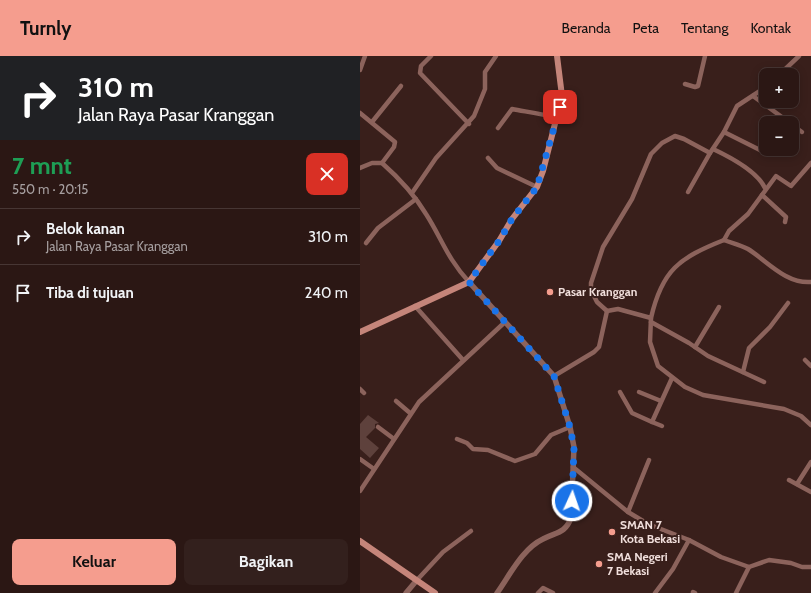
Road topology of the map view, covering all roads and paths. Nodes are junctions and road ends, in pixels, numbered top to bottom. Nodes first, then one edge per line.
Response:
1 (365, 56) edge
2 (431, 56) edge
3 (496, 56) edge
4 (557, 56) edge
5 (705, 56) edge
6 (799, 56) edge
7 (786, 68) edge
8 (360, 70) edge
9 (685, 84) dead end
10 (402, 86) dead end
11 (759, 92) edge
12 (752, 96) junction
13 (360, 113) edge
14 (780, 116) edge
15 (558, 118) junction
16 (372, 122) junction
17 (469, 124) junction
18 (498, 128) dead end
19 (799, 130) edge
20 (724, 132) junction
21 (802, 132) dead end
22 (759, 150) edge
23 (712, 151) junction
24 (488, 158) dead end
25 (382, 163) junction
26 (811, 163) edge
27 (360, 168) edge
28 (537, 187) junction
29 (765, 188) junction
30 (688, 192) dead end
31 (412, 193) junction
32 (762, 195) junction
33 (416, 199) junction
34 (785, 222) dead end
35 (724, 240) junction
36 (366, 243) dead end
37 (469, 282) junction
38 (811, 282) edge
39 (788, 303) dead end
40 (415, 306) junction
41 (719, 307) dead end
42 (607, 311) junction
43 (651, 320) junction
44 (505, 322) junction
45 (360, 332) edge
46 (695, 347) junction
47 (463, 360) junction
48 (805, 360) dead end
49 (811, 366) edge
50 (743, 372) junction
51 (554, 376) junction
52 (672, 378) junction
53 (764, 382) dead end
54 (360, 389) edge
55 (620, 392) dead end
56 (640, 392) dead end
57 (364, 393) dead end
58 (396, 400) dead end
59 (661, 401) junction
60 (410, 413) junction
61 (652, 422) junction
62 (811, 425) edge
63 (662, 426) dead end
64 (378, 427) dead end
65 (570, 427) junction
66 (394, 439) junction
67 (457, 439) dead end
68 (360, 459) edge
69 (649, 460) dead end
70 (811, 462) edge
71 (573, 467) junction
72 (374, 469) junction
73 (789, 480) dead end
74 (798, 484) junction
75 (360, 491) edge
76 (811, 492) edge
77 (628, 512) junction
78 (471, 530) dead end
79 (360, 540) edge
80 (688, 540) junction
81 (749, 566) junction
82 (811, 567) edge
83 (417, 580) junction
84 (406, 593) edge
85 (434, 593) edge
86 (497, 593) edge
87 (538, 593) edge
88 (553, 593) edge
89 (655, 593) edge
90 (736, 593) edge

1 - 8 street
2 - 17 street
3 - 17 street
4 - 15 main road
5 - 9 street
6 - 7 street
10 - 16 street
11 - 12 street
12 - 14 street
12 - 20 street
13 - 16 street
15 - 18 street
15 - 28 main road
16 - 25 street
17 - 31 street
19 - 21 street
20 - 22 street
20 - 23 street
23 - 29 street
23 - 30 street
23 - 42 street
24 - 28 street
25 - 27 street
25 - 31 street
26 - 29 street
28 - 37 main road
29 - 32 street
31 - 33 street
32 - 34 street
32 - 35 street
33 - 36 street
33 - 37 street
35 - 38 street
35 - 43 street
37 - 40 main road
37 - 44 street
39 - 50 street
40 - 45 main road
40 - 47 street
41 - 46 street
42 - 43 street
42 - 51 street
43 - 46 street
43 - 52 street
44 - 47 street
44 - 51 street
46 - 50 street
47 - 60 street
48 - 49 street
50 - 53 street
51 - 65 street
52 - 59 street
52 - 62 street
54 - 57 street
55 - 61 street
56 - 59 street
58 - 60 street
59 - 61 street
60 - 66 street
61 - 63 street
64 - 66 street
65 - 67 street
65 - 71 street
66 - 72 street
68 - 72 street
69 - 77 street
70 - 74 street
71 - 77 street
71 - 86 street
72 - 75 street
73 - 74 street
74 - 76 street
77 - 80 street
78 - 83 street
79 - 83 main road
80 - 81 street
80 - 89 street
81 - 82 street
81 - 90 street
83 - 84 street
83 - 85 main road
87 - 88 street

